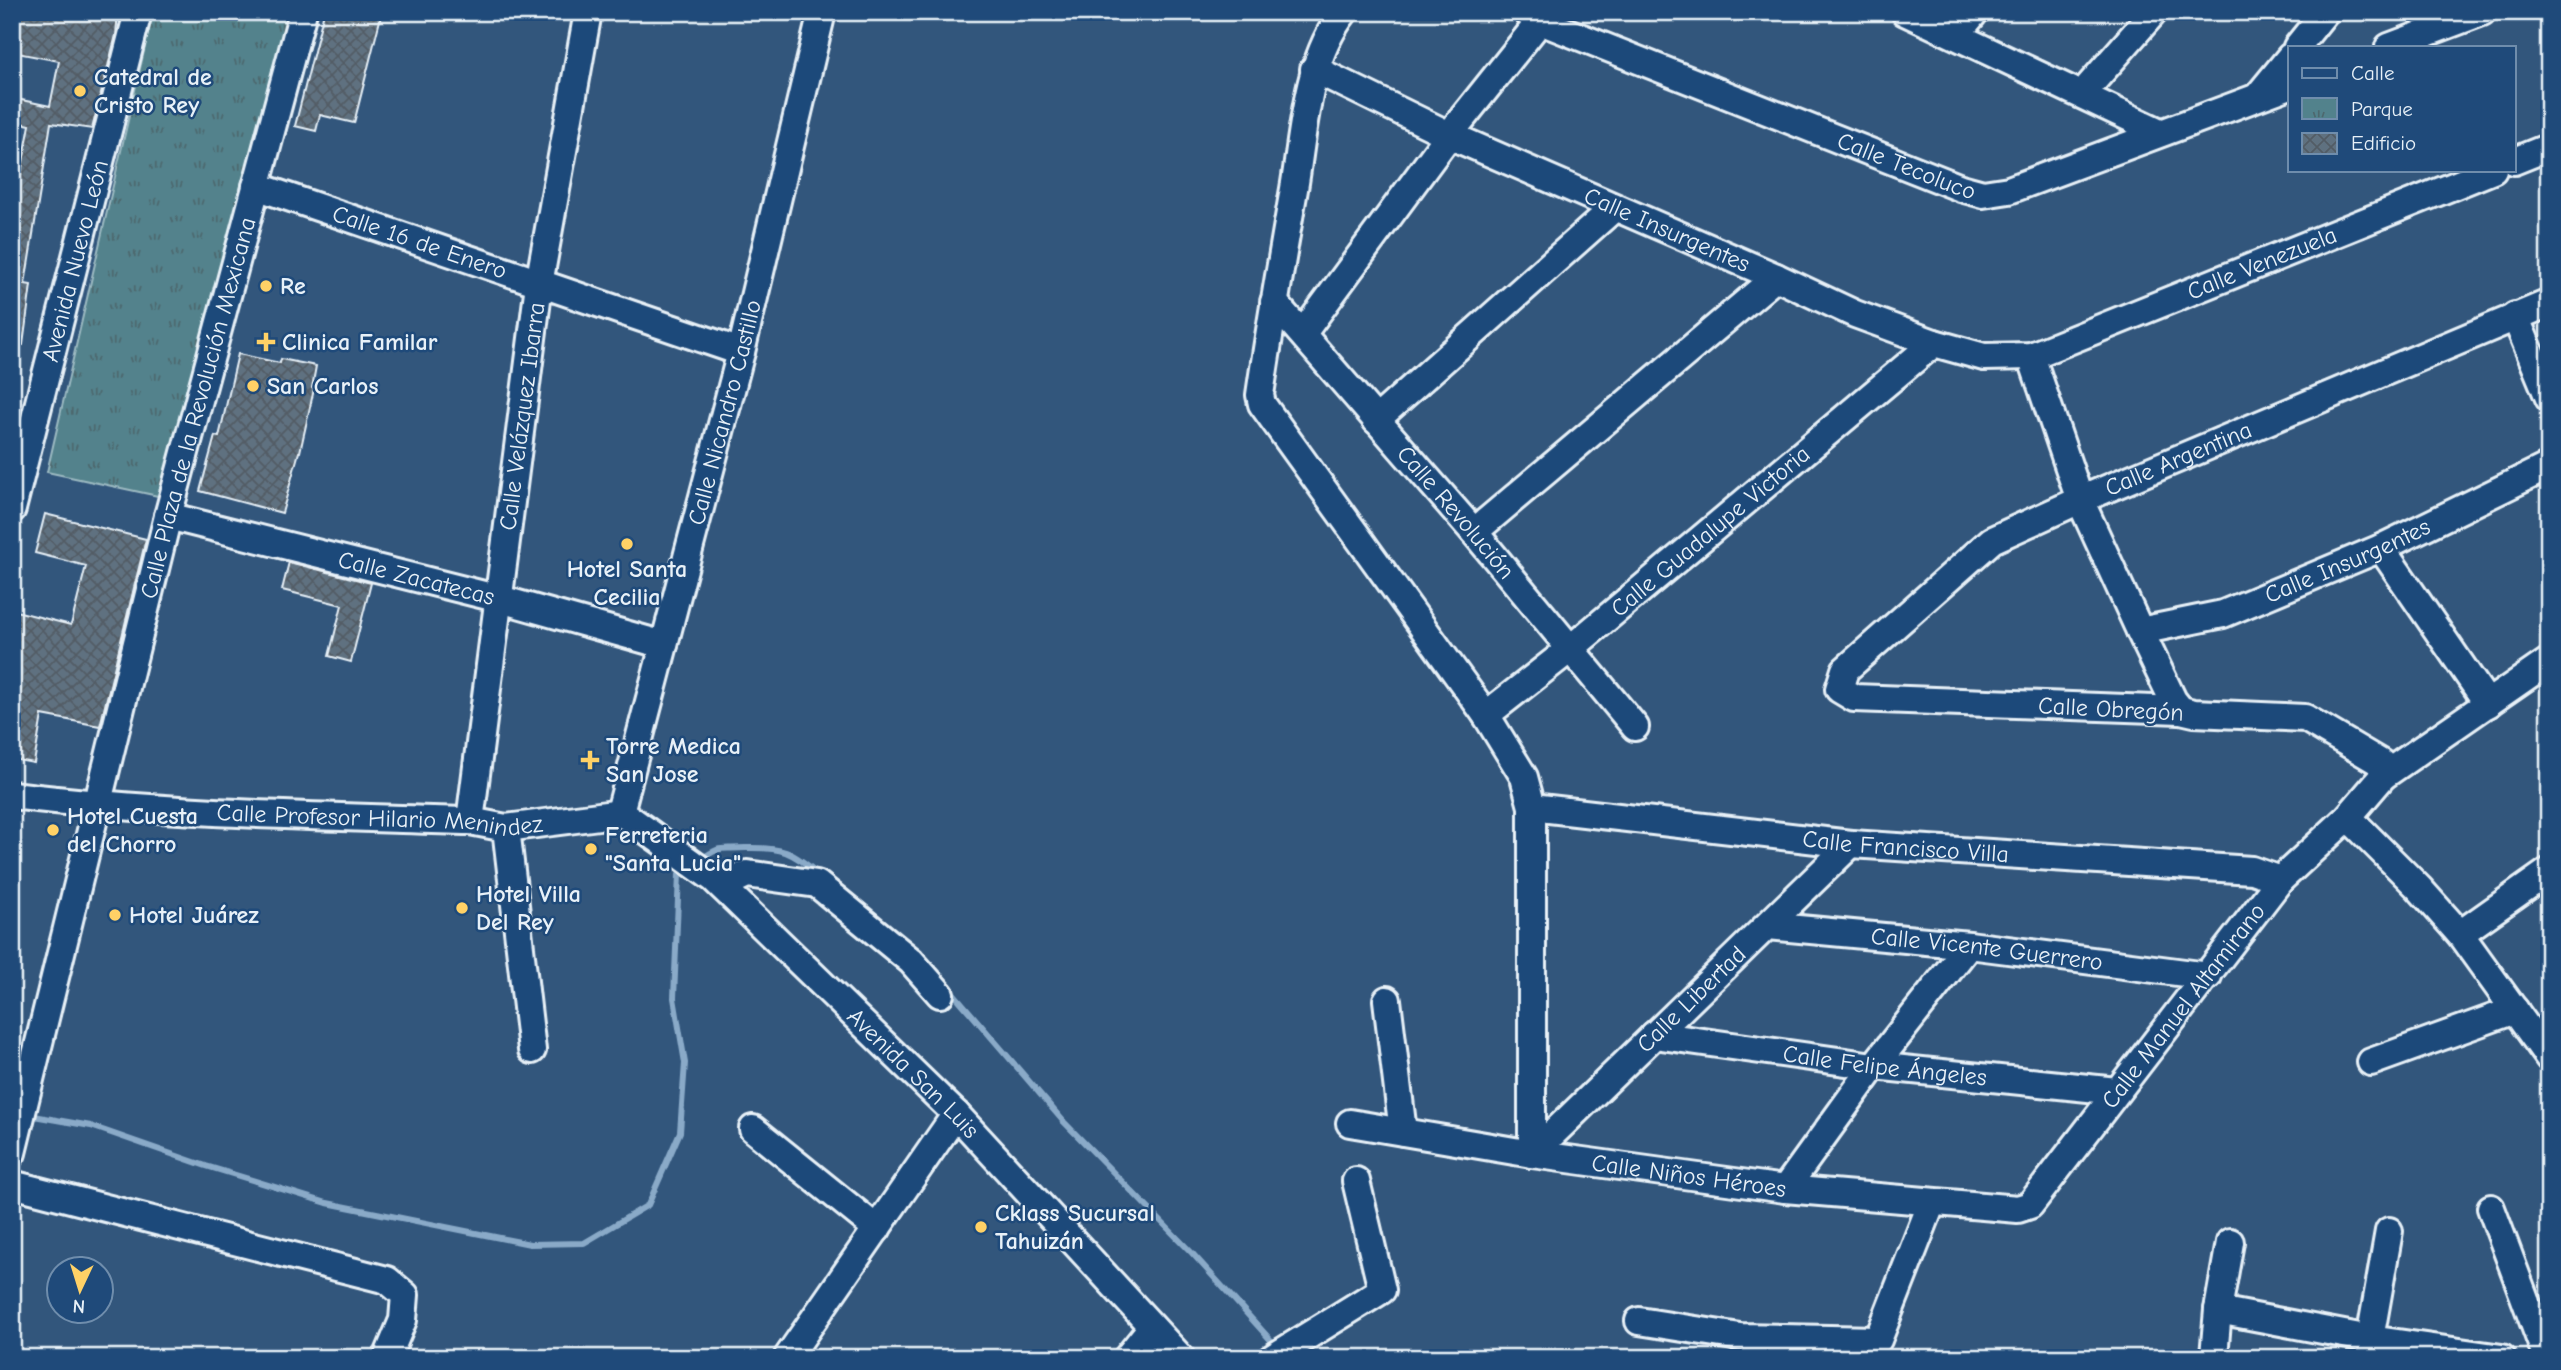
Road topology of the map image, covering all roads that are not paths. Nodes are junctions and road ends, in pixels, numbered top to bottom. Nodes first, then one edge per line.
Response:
1 (138, 12) edge
2 (303, 12) edge
3 (588, 12) edge
4 (822, 12) edge
5 (1344, 12) edge
6 (1905, 12) edge
7 (1975, 12) edge
8 (2154, 12) edge
9 (2325, 12) edge
10 (2482, 12) edge
11 (1539, 15) edge
12 (1956, 35) junction
13 (2298, 46) edge
14 (2392, 46) edge
15 (2288, 60) edge
16 (1314, 69) junction
17 (2288, 86) edge
18 (2082, 94) junction
19 (2258, 97) junction
20 (2160, 132) junction
21 (1449, 135) junction
22 (2549, 147) edge
23 (2516, 160) edge
24 (2488, 172) edge
25 (256, 186) junction
26 (1614, 208) junction
27 (1776, 277) junction
28 (539, 284) junction
29 (1274, 302) junction
30 (2549, 303) edge
31 (2515, 316) junction
32 (1303, 333) junction
33 (1934, 344) junction
34 (741, 352) junction
35 (2031, 356) junction
36 (2549, 397) edge
37 (1376, 420) junction
38 (2549, 466) edge
39 (2080, 500) junction
40 (12, 509) edge
41 (168, 516) junction
42 (1474, 532) junction
43 (2381, 548) junction
44 (500, 599) junction
45 (2140, 631) junction
46 (664, 645) junction
47 (1570, 649) junction
48 (2549, 661) edge
49 (1845, 670) joint
50 (2488, 704) junction
51 (2181, 710) junction
52 (1486, 715) junction
53 (1635, 727) dead end
54 (2383, 776) junction
55 (12, 795) edge
56 (97, 805) junction
57 (1532, 807) junction
58 (621, 813) junction
59 (2348, 817) junction
60 (470, 821) junction
61 (506, 828) junction
62 (1851, 844) junction
63 (2549, 870) edge
64 (2280, 880) junction
65 (718, 883) junction
66 (1768, 926) junction
67 (2460, 934) junction
68 (1969, 945) junction
69 (2208, 975) junction
70 (940, 994) dead end
71 (1387, 1000) dead end
72 (2515, 1010) junction
73 (1654, 1035) junction
74 (532, 1050) dead end
75 (2547, 1052) edge
76 (2371, 1062) dead end
77 (1874, 1066) junction
78 (2117, 1091) junction
79 (956, 1114) junction
80 (1350, 1123) dead end
81 (753, 1129) dead end
82 (1403, 1132) junction
83 (12, 1153) edge
84 (1532, 1153) junction
85 (1356, 1181) dead end
86 (12, 1184) edge
87 (1785, 1189) junction
88 (1933, 1202) junction
89 (2030, 1205) joint
90 (2491, 1208) dead end
91 (877, 1229) junction
92 (2389, 1231) dead end
93 (2230, 1242) dead end
94 (2218, 1310) junction
95 (1639, 1321) dead end
96 (1152, 1327) junction
97 (2370, 1339) junction
98 (1734, 1347) edge
99 (2214, 1356) dead end
100 (387, 1358) edge
101 (787, 1358) edge
102 (1127, 1358) edge
103 (1181, 1358) edge
104 (1272, 1358) edge
105 (2502, 1358) edge
106 (2547, 1358) edge

1 - 40 street, Avenida Nuevo León
2 - 25 street, Calle Plaza de la Revolución Mexicana
3 - 28 street, Calle Velázquez Ibarra
4 - 34 street, Calle Nicandro Castillo
5 - 16 street
6 - 12 street
7 - 12 street
8 - 18 street
9 - 13 street
10 - 14 street
11 - 20 street, Calle Tecoluco
11 - 21 street
12 - 18 street
15 - 19 street
16 - 21 street, Calle Insurgentes
16 - 29 street
17 - 19 street, Calle Tecoluco
18 - 20 street
19 - 20 street, Calle Tecoluco
21 - 26 street, Calle Insurgentes
21 - 32 street
22 - 23 street
24 - 35 street, Calle Venezuela
25 - 28 street, Calle 16 de Enero
25 - 41 street, Calle Plaza de la Revolución Mexicana
26 - 27 street, Calle Insurgentes
26 - 37 street
27 - 33 street, Calle Insurgentes
27 - 42 street
28 - 34 street, Calle 16 de Enero
28 - 44 street, Calle Velázquez Ibarra
29 - 32 street, Calle Revolución
29 - 52 street
30 - 31 street, Calle Argentina
31 - 36 street
31 - 39 street, Calle Argentina
32 - 37 street, Calle Revolución
33 - 35 street, Calle Insurgentes
33 - 47 street, Calle Guadalupe Victoria
34 - 46 street, Calle Nicandro Castillo
35 - 39 street
37 - 42 street, Calle Revolución
38 - 43 street, Calle Insurgentes
39 - 45 street
39 - 49 street, Calle Argentina
41 - 44 street, Calle Zacatecas
41 - 56 street, Calle Plaza de la Revolución Mexicana
42 - 47 street, Calle Revolución
43 - 45 street, Calle Insurgentes
43 - 50 street
44 - 46 street, Calle Zacatecas
44 - 60 street, Calle Velázquez Ibarra
45 - 51 street
46 - 58 street, Calle Nicandro Castillo
47 - 52 street, Calle Guadalupe Victoria
47 - 53 street, Calle Revolución
48 - 50 street, Calle Manuel Altamirano
49 - 51 street, Calle Obregón
50 - 54 street, Calle Manuel Altamirano
51 - 54 street, Calle Obregón
52 - 57 street
54 - 59 street, Calle Manuel Altamirano
55 - 56 street, Calle Profesor Hilario Menindez
56 - 60 street, Calle Profesor Hilario Menindez
56 - 83 street, Calle Plaza de la Revolución Mexicana
57 - 62 street, Calle Francisco Villa
57 - 84 street
58 - 61 street, Calle Profesor Hilario Menindez
58 - 65 street, Avenida San Luis
59 - 64 street, Calle Manuel Altamirano
59 - 67 street
60 - 61 street, Calle Profesor Hilario Menindez
61 - 74 street
62 - 64 street, Calle Francisco Villa
62 - 66 street, Calle Libertad
63 - 67 street
64 - 69 street, Calle Manuel Altamirano
65 - 70 street
65 - 79 street, Avenida San Luis
66 - 68 street, Calle Vicente Guerrero
66 - 73 street, Calle Libertad
67 - 72 street
68 - 69 street, Calle Vicente Guerrero
68 - 77 street
69 - 78 street, Calle Manuel Altamirano
71 - 82 street
72 - 75 street
72 - 76 street
73 - 77 street, Calle Felipe Ángeles
73 - 84 street, Calle Libertad
77 - 78 street, Calle Felipe Ángeles
77 - 87 street
78 - 89 street, Calle Manuel Altamirano
79 - 91 street
79 - 96 street, Avenida San Luis
80 - 82 street, Calle Niños Héroes
81 - 91 street
82 - 84 street, Calle Niños Héroes
84 - 87 street, Calle Niños Héroes
85 - 104 street
86 - 100 street
87 - 88 street, Calle Niños Héroes
88 - 89 street, Calle Niños Héroes
88 - 98 street
90 - 106 street
91 - 101 street
92 - 97 street
93 - 94 street
94 - 97 street
94 - 99 street
95 - 98 street
96 - 102 street
96 - 103 street, Avenida San Luis
97 - 105 street

